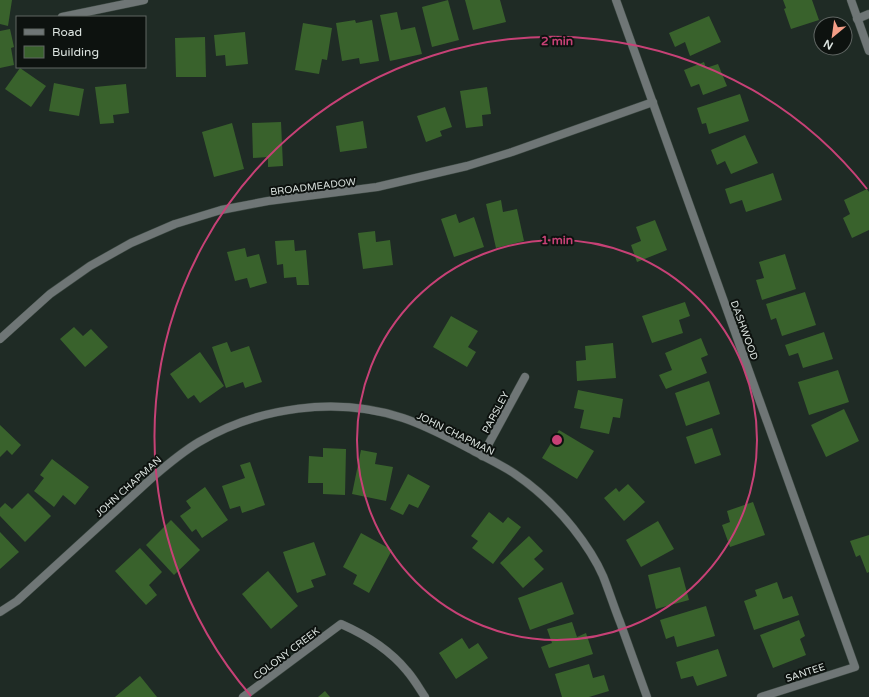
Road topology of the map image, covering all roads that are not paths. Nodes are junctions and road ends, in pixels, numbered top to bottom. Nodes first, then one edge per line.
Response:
1 (144, 0) edge
2 (616, 0) edge
3 (851, 0) edge
4 (869, 14) edge
5 (67, 16) edge
6 (857, 19) junction
7 (869, 51) edge
8 (653, 102) junction
9 (0, 339) edge
10 (525, 377) dead end
11 (482, 456) junction
12 (0, 612) edge
13 (855, 667) joint
14 (244, 697) edge
15 (425, 697) edge
16 (647, 697) edge
17 (760, 697) edge

1 - 5 street
2 - 8 street, DASHWOOD
3 - 6 street
4 - 6 street
6 - 7 street
8 - 9 street, BROADMEADOW
8 - 13 street, DASHWOOD
10 - 11 street, PARSLEY
11 - 12 street, JOHN CHAPMAN
11 - 16 street, JOHN CHAPMAN
13 - 17 street, SANTEE
14 - 15 street, COLONY CREEK

